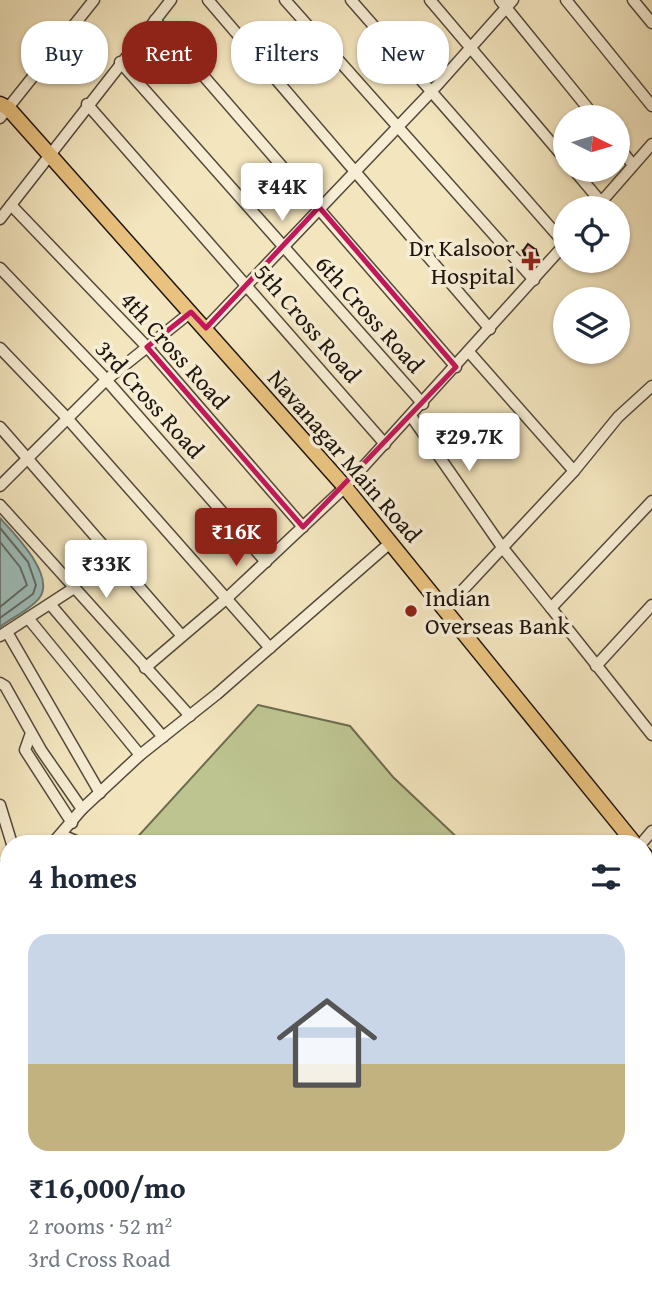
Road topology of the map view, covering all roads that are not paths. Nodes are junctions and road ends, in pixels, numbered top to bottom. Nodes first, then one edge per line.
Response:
1 (94, 0) edge
2 (171, 0) edge
3 (208, 0) edge
4 (285, 0) edge
5 (351, 0) edge
6 (430, 0) edge
7 (566, 0) edge
8 (633, 0) edge
9 (506, 2) edge
10 (155, 20) junction
11 (652, 23) edge
12 (469, 46) junction
13 (120, 62) junction
14 (432, 90) junction
15 (87, 104) junction
16 (585, 105) edge
17 (652, 106) edge
18 (3, 110) edge
19 (397, 125) junction
20 (553, 145) edge
21 (652, 145) edge
22 (50, 155) junction
23 (630, 161) edge
24 (633, 165) junction
25 (354, 170) junction
26 (606, 196) edge
27 (11, 205) junction
28 (319, 207) junction
29 (0, 219) edge
30 (553, 230) edge
31 (283, 248) junction
32 (553, 258) edge
33 (0, 268) edge
34 (534, 280) junction
35 (248, 285) junction
36 (191, 312) junction
37 (206, 328) junction
38 (489, 329) junction
39 (0, 348) edge
40 (147, 348) junction
41 (469, 352) junction
42 (456, 367) junction
43 (101, 375) junction
44 (650, 394) edge
45 (423, 404) junction
46 (62, 413) junction
47 (411, 416) junction
48 (0, 427) edge
49 (385, 444) junction
50 (24, 454) junction
51 (575, 471) junction
52 (0, 486) edge
53 (345, 487) junction
54 (652, 500) edge
55 (0, 505) edge
56 (303, 527) junction
57 (390, 543) junction
58 (502, 547) junction
59 (266, 562) junction
60 (74, 588) junction
61 (226, 599) junction
62 (50, 604) junction
63 (652, 605) edge
64 (446, 608) junction
65 (551, 608) junction
66 (28, 618) junction
67 (4, 634) edge
68 (182, 636) junction
69 (270, 648) junction
70 (596, 666) junction
71 (145, 668) junction
72 (0, 683) edge
73 (190, 716) junction
74 (648, 722) edge
75 (32, 733) junction
76 (652, 735) edge
77 (163, 737) junction
78 (140, 755) junction
79 (100, 793) junction
80 (0, 805) edge
81 (82, 809) junction
82 (72, 823) junction
83 (9, 835) edge
84 (62, 835) edge
85 (628, 835) edge

1 - 18 street
2 - 10 street
3 - 25 street
4 - 19 street
5 - 14 street
6 - 12 street
7 - 17 street
8 - 11 street
9 - 12 street
9 - 16 street
10 - 13 street
10 - 28 street
12 - 14 street
12 - 20 street
13 - 15 street
13 - 31 street, 6th Cross Road
14 - 19 street
14 - 30 street
15 - 22 street
15 - 35 street, 5th Cross Road
18 - 22 main road, Navanagar Main Road
19 - 25 street
19 - 34 street
21 - 24 street
22 - 27 street
22 - 36 main road, Navanagar Main Road
23 - 24 street
24 - 26 street
25 - 28 street
25 - 38 street
27 - 29 street
27 - 40 street, 4th Cross Road
28 - 31 street
28 - 42 street
31 - 35 street
31 - 45 street, 6th Cross Road
32 - 34 street
33 - 43 street, 3rd Cross Road
34 - 38 street
35 - 37 street
35 - 49 street, 5th Cross Road
36 - 37 main road, Navanagar Main Road
36 - 40 street
37 - 53 main road, Navanagar Main Road
38 - 41 street
39 - 46 street
40 - 43 street
40 - 56 street, 4th Cross Road
41 - 42 street
41 - 51 street
42 - 45 street
43 - 46 street
43 - 59 street, 3rd Cross Road
44 - 51 street
45 - 47 street
46 - 50 street
46 - 61 street
47 - 49 street
47 - 58 street
48 - 50 street
49 - 53 street
50 - 52 street
50 - 68 street
51 - 58 street
53 - 56 street
53 - 57 main road, Navanagar Main Road
54 - 65 street
55 - 60 street
56 - 59 street
57 - 64 main road, Navanagar Main Road
57 - 69 street
58 - 64 street
58 - 65 street
59 - 61 street
60 - 62 street
60 - 71 street
61 - 68 street
61 - 69 street
62 - 66 street
62 - 77 street
63 - 70 street
64 - 85 main road, Navanagar Main Road
65 - 70 street
66 - 67 street
66 - 78 street
67 - 79 street
68 - 71 street
69 - 73 street
70 - 74 street
71 - 73 street
72 - 75 street
73 - 77 street
74 - 76 street
75 - 81 street
75 - 82 street
77 - 78 street
78 - 79 street
79 - 81 street
80 - 83 street
81 - 82 street
82 - 84 street

